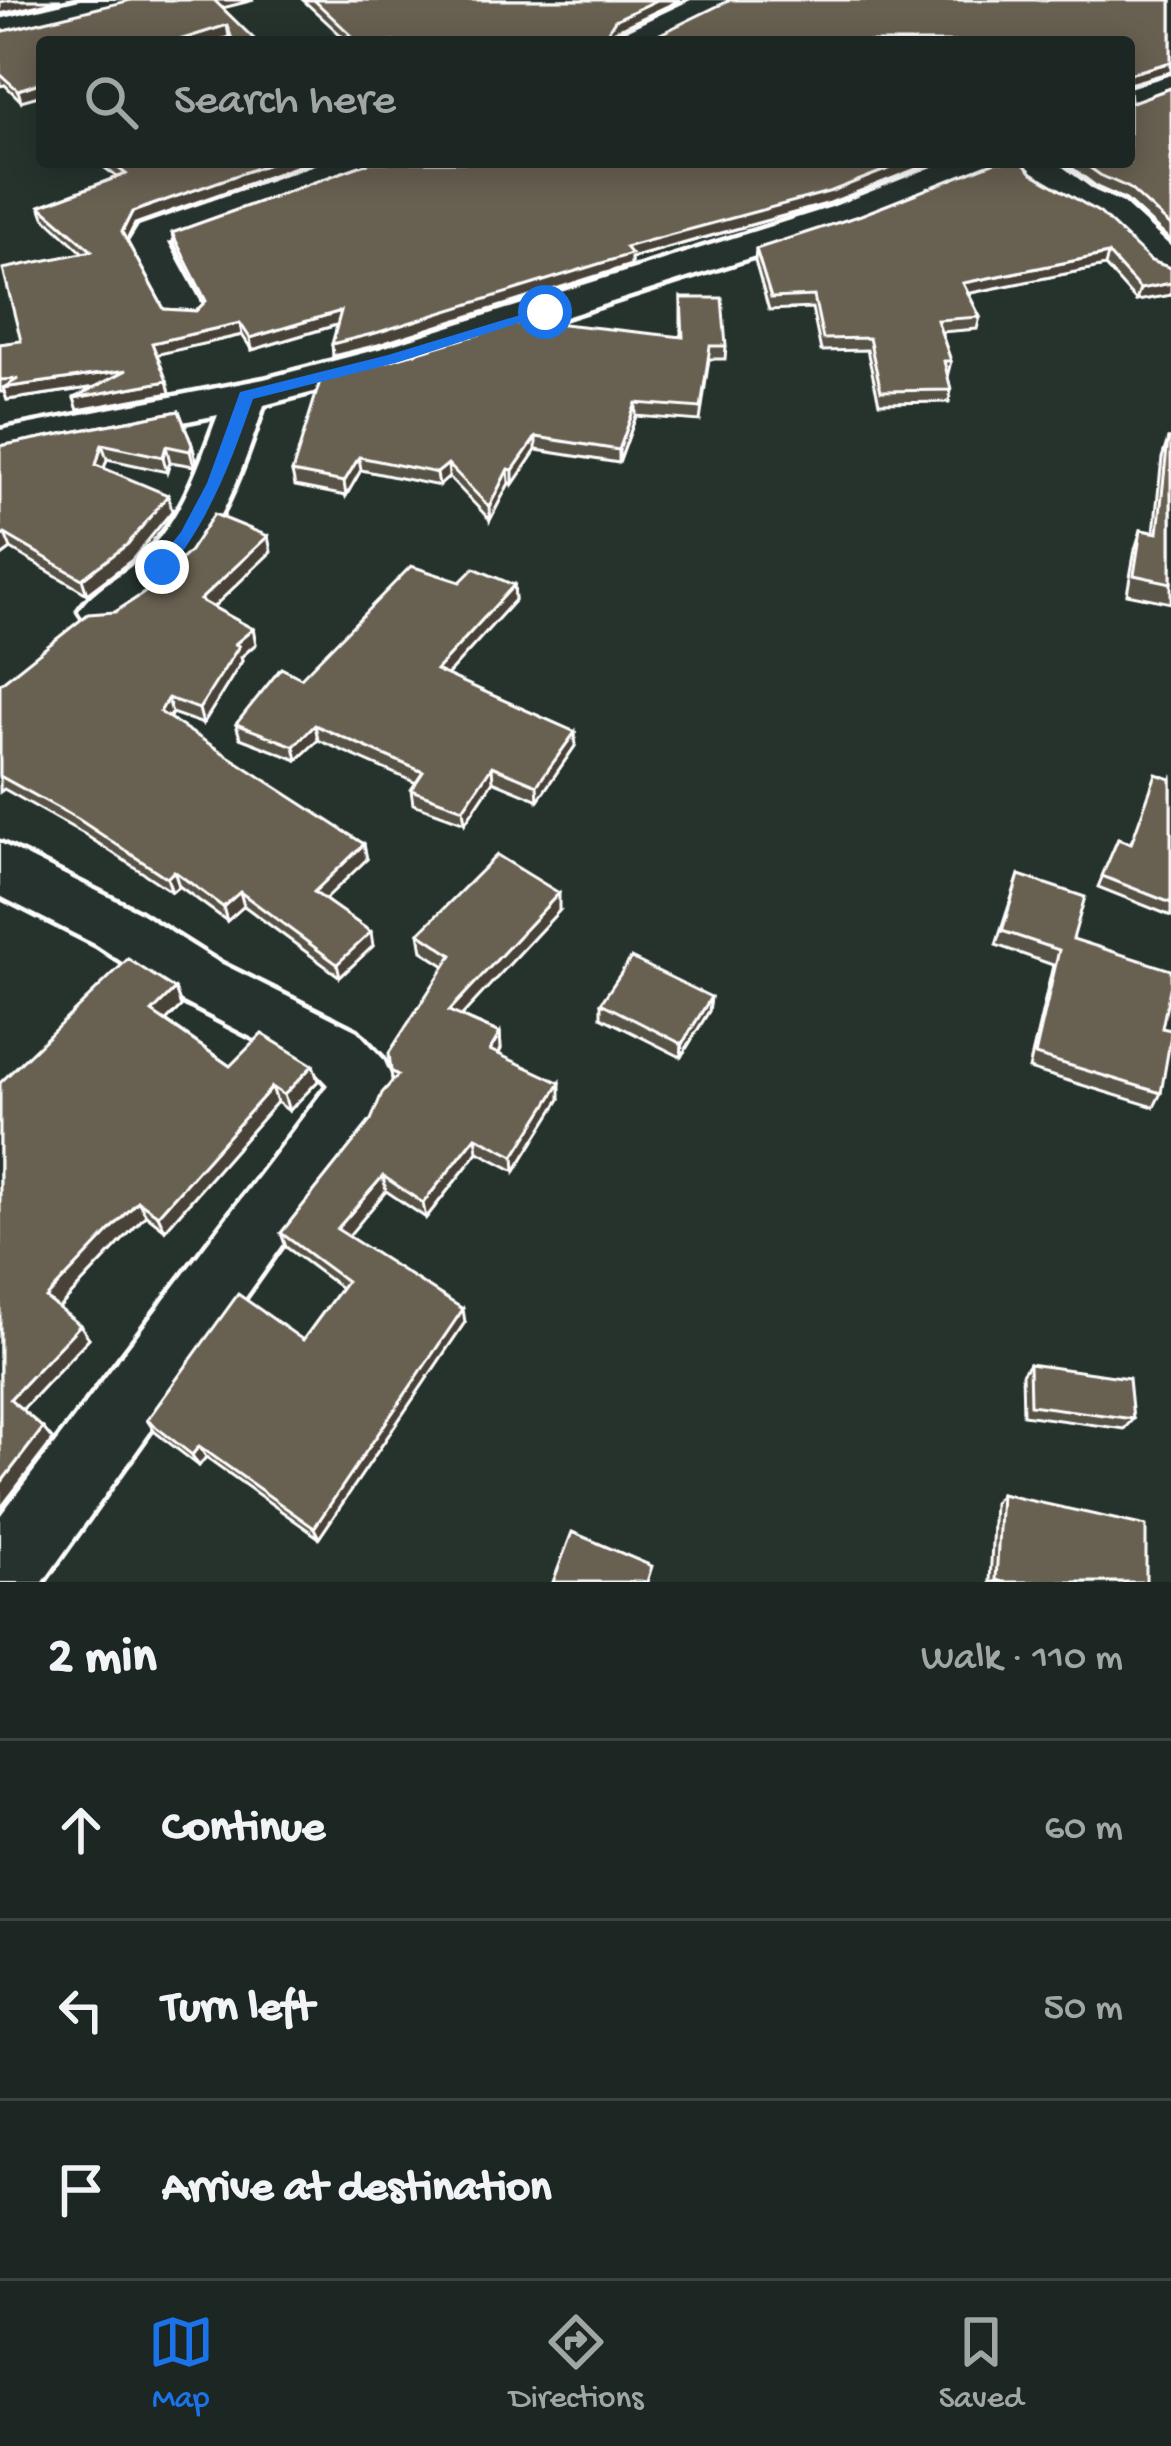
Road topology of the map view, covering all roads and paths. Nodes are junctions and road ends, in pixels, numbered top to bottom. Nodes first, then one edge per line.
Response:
1 (121, 0) edge
2 (717, 0) edge
3 (0, 29) edge
4 (642, 36) edge
5 (1171, 85) edge
6 (1135, 98) edge
7 (341, 168) edge
8 (964, 168) edge
9 (1041, 168) edge
10 (1171, 268) edge
11 (185, 310) edge
12 (246, 396) junction
13 (0, 444) edge
14 (104, 610) edge
15 (0, 866) edge
16 (0, 1578) edge

1 - 3 street
2 - 4 street
5 - 6 street
7 - 11 street
8 - 12 street
9 - 10 street
12 - 13 street
12 - 14 street
15 - 16 street

